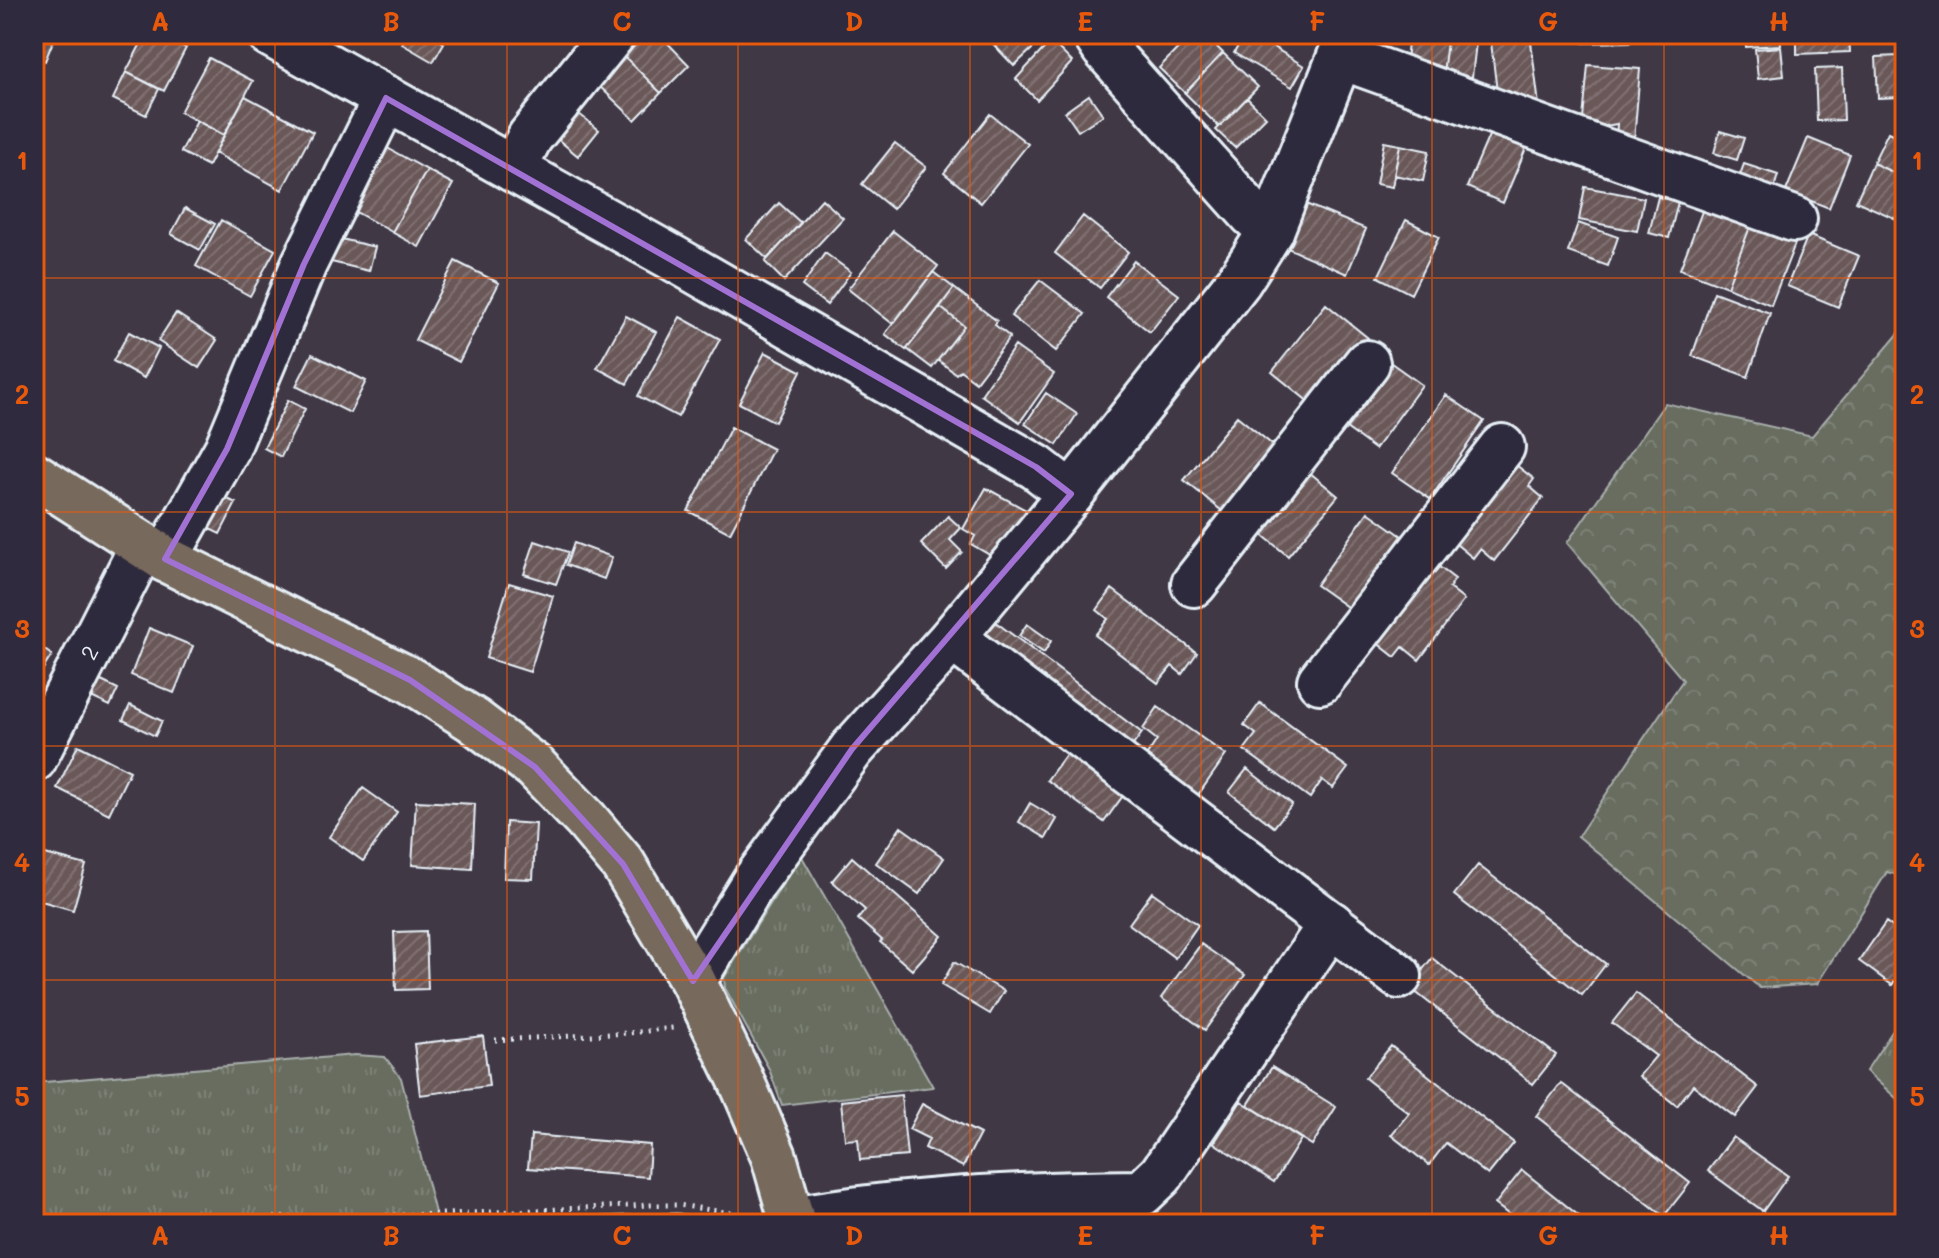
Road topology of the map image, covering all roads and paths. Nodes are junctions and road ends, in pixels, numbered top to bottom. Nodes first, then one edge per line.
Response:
1 (613, 34) edge
2 (1095, 34) edge
3 (282, 37) edge
4 (1346, 46) edge
5 (386, 98) junction
6 (513, 169) junction
7 (1794, 219) dead end
8 (1271, 231) junction
9 (1367, 363) dead end
10 (1502, 447) dead end
11 (34, 475) edge
12 (1071, 494) junction
13 (154, 552) junction
14 (1194, 584) dead end
15 (952, 638) junction
16 (1320, 681) dead end
17 (34, 759) edge
18 (1331, 924) junction
19 (1399, 976) dead end
20 (701, 998) junction
21 (495, 1040) dead end
22 (793, 1222) edge
23 (34, 1223) edge

1 - 6 street
2 - 8 street
3 - 5 street
4 - 7 street
4 - 8 street
5 - 6 street
5 - 13 street, 2
6 - 12 street
8 - 12 street
9 - 14 street
10 - 16 street
11 - 13 main road
12 - 15 street
13 - 17 street, 2
13 - 20 main road
15 - 18 street
15 - 20 street
18 - 19 street
18 - 22 street
20 - 21 path
20 - 22 main road
22 - 23 path

